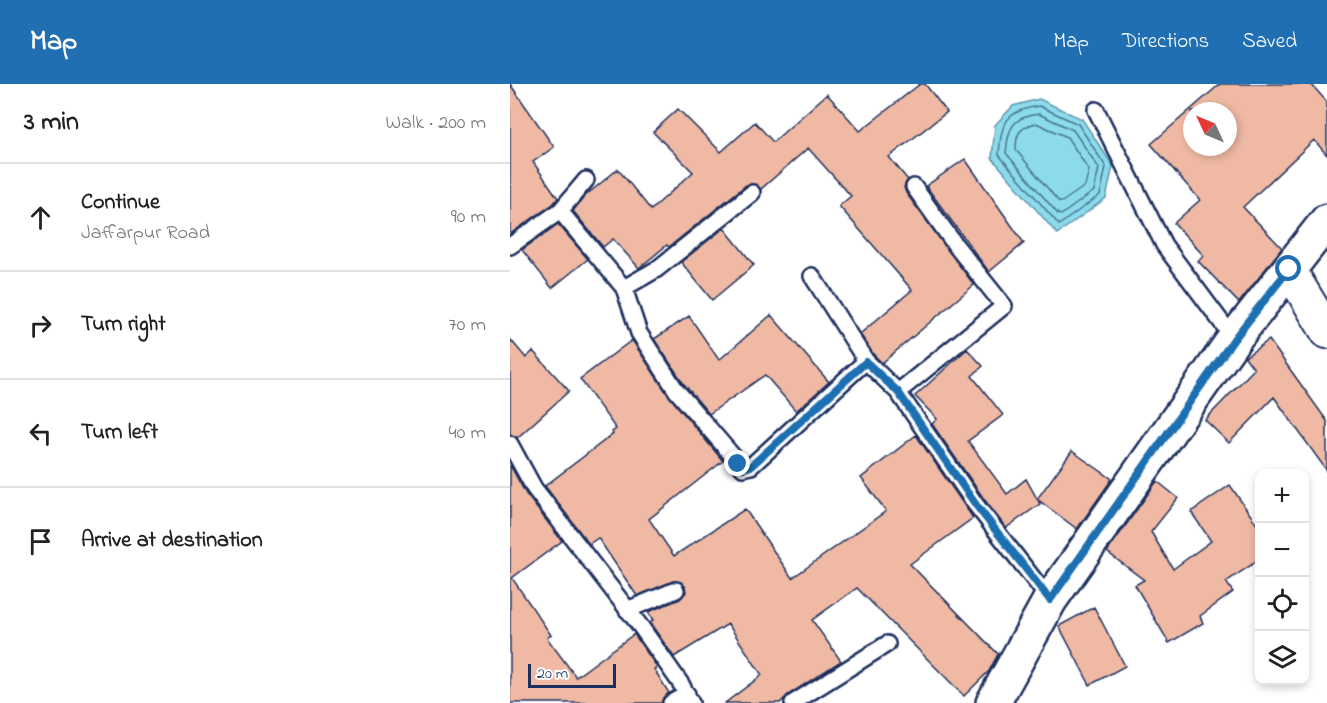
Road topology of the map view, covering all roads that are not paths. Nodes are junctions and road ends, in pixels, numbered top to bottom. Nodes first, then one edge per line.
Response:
1 (1096, 110) dead end
2 (586, 180) dead end
3 (914, 187) dead end
4 (752, 193) dead end
5 (560, 211) junction
6 (1327, 222) edge
7 (510, 246) edge
8 (1289, 269) junction
9 (812, 276) dead end
10 (624, 288) junction
11 (1327, 332) edge
12 (1234, 339) junction
13 (866, 362) junction
14 (898, 392) junction
15 (510, 444) edge
16 (676, 590) dead end
17 (1050, 600) junction
18 (627, 610) junction
19 (887, 644) dead end
20 (689, 699) edge
21 (671, 703) edge
22 (793, 703) edge
23 (993, 703) edge

1 - 12 lane
2 - 5 lane
3 - 14 lane
4 - 10 lane
5 - 7 lane
5 - 10 lane
6 - 8 street
8 - 11 street
8 - 12 street
9 - 13 lane
10 - 13 lane
12 - 17 street
13 - 14 lane
14 - 17 lane
15 - 18 lane
16 - 18 lane
17 - 23 street
18 - 20 lane
19 - 22 lane
20 - 21 lane

